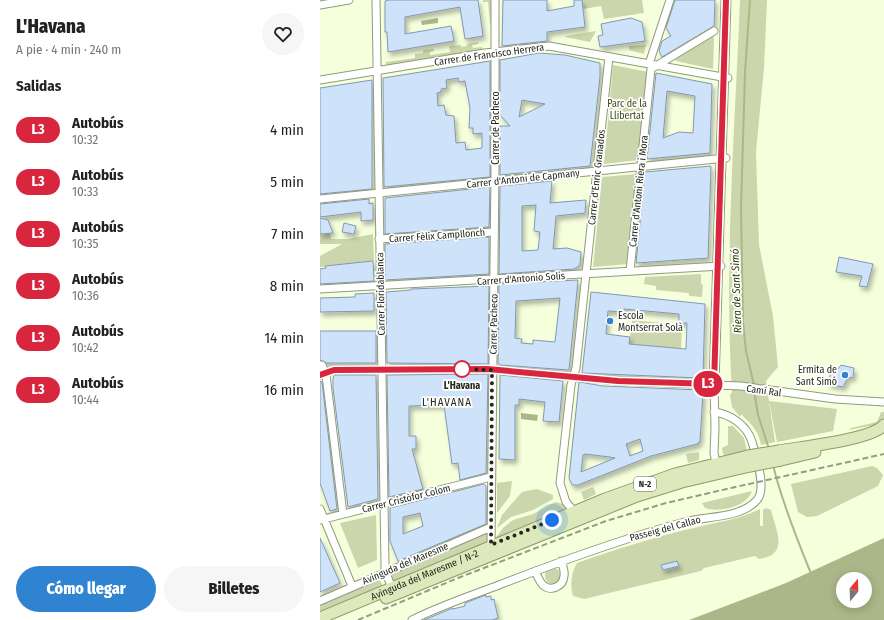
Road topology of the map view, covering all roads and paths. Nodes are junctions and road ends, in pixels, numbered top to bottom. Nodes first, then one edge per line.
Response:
1 (349, 0) edge
2 (376, 0) edge
3 (495, 0) edge
4 (670, 0) edge
5 (726, 0) edge
6 (320, 5) edge
7 (714, 31) dead end
8 (495, 53) junction
9 (609, 57) junction
10 (653, 65) junction
11 (377, 70) junction
12 (726, 78) junction
13 (320, 80) edge
14 (723, 158) junction
15 (641, 166) junction
16 (597, 171) junction
17 (495, 181) junction
18 (379, 194) junction
19 (320, 200) edge
20 (494, 232) junction
21 (379, 239) junction
22 (719, 266) junction
23 (630, 271) junction
24 (586, 274) junction
25 (494, 279) junction
26 (380, 286) junction
27 (320, 289) edge
28 (320, 365) edge
29 (381, 369) junction
30 (489, 369) junction
31 (322, 374) edge
32 (574, 377) junction
33 (714, 384) junction
34 (872, 402) junction
35 (884, 402) edge
36 (884, 408) edge
37 (714, 412) junction
38 (884, 426) edge
39 (884, 435) edge
40 (780, 455) junction
41 (752, 460) junction
42 (716, 463) junction
43 (491, 477) junction
44 (657, 489) junction
45 (384, 504) junction
46 (320, 509) edge
47 (576, 511) junction
48 (343, 514) junction
49 (322, 519) edge
50 (491, 527) junction
51 (491, 545) junction
52 (561, 561) junction
53 (385, 571) junction
54 (535, 571) junction
55 (352, 586) junction
56 (392, 588) junction
57 (320, 600) edge
58 (320, 618) edge
59 (337, 618) edge
60 (412, 620) edge

1 - 6 street
2 - 11 street, Carrer Floridablanca
3 - 8 street, Carrer de Pacheco
4 - 10 street
5 - 12 street
7 - 10 street
8 - 9 street, Carrer de Francisco Herrera
8 - 11 street, Carrer de Francisco Herrera
8 - 17 street, Carrer de Pacheco
9 - 10 street, Carrer de Francisco Herrera
9 - 16 street, Carrer d'Enric Granados
10 - 12 street, Carrer de Francisco Herrera
10 - 15 street, Carrer d'Antoni Riera i Mora
11 - 13 street, Carrer de Francisco Herrera
11 - 18 street, Carrer Floridablanca
12 - 14 street
14 - 15 street, Carrer d'Antoni de Capmany
14 - 22 street
15 - 16 street, Carrer d'Antoni de Capmany
15 - 23 street, Carrer d'Antoni Riera i Mora
16 - 17 street, Carrer d'Antoni de Capmany
16 - 24 street, Carrer d'Enric Granados
17 - 18 street, Carrer d'Antoni de Capmany
17 - 20 street, Carrer de Pacheco
18 - 19 street, Carrer d'Antoni de Capmany
18 - 21 street, Carrer Floridablanca
20 - 21 street, Carrer Fèlix Campllonch
20 - 25 street, Carrer de Pacheco
21 - 26 street, Carrer Floridablanca
22 - 23 street, Carrer d'Antonio Solis
22 - 33 street
23 - 24 street, Carrer d'Antonio Solis
24 - 25 street, Carrer d'Antonio Solis
24 - 32 street, Carrer d'Enric Granados
25 - 26 street, Carrer d'Antonio Solis
25 - 30 street, Carrer Pacheco
26 - 27 street, Carrer d'Antonio Solis
26 - 29 street, Carrer Floridablanca
28 - 31 street
29 - 30 street, Camí Ral
29 - 31 street, Camí Ral
29 - 45 street, Carrer Floridablanca
30 - 32 street, Camí Ral
30 - 43 street, Carrer Pacheco
31 - 48 street
32 - 33 street, Camí Ral
32 - 47 street, Carrer d'Enric Granados
33 - 34 street, Camí Ral
33 - 37 street
34 - 35 street, Camí Ral
34 - 36 street, Camí Ral
37 - 41 street
37 - 42 street
38 - 40 main road, Avinguda del Maresme / N-2 / N-2
39 - 40 main road, Avinguda del Maresme / N-2 / N-2
40 - 41 main road, Avinguda del Maresme / N-2 / N-2, bridge
41 - 42 main road, Avinguda del Maresme / N-2 / N-2
41 - 44 main road, Avinguda del Maresme / N-2 / N-2
41 - 52 street, Passeig del Callao
42 - 44 main road
42 - 47 main road, Avinguda del Maresme / N-2 / N-2
43 - 45 street, Carrer Cristòfor Colom
43 - 50 street, Carrer Pacheco
44 - 59 main road, Avinguda del Maresme / N-2 / N-2
45 - 48 street, Carrer Cristòfor Colom
45 - 53 street, Carrer Floridablanca
46 - 49 street
47 - 51 main road, Avinguda del Maresme / N-2 / N-2
48 - 49 street, Carrer Cristòfor Colom
49 - 55 street
50 - 51 street, Carrer Pacheco
50 - 53 street, Avinguda del Maresme
51 - 56 main road, Avinguda del Maresme / N-2 / N-2
52 - 54 street, Passeig del Callao
52 - 54 street
53 - 55 street, Avinguda del Maresme
53 - 56 street, Carrer Floridablanca
54 - 60 street, Passeig del Callao
55 - 57 street, Avinguda del Maresme
56 - 58 main road, Avinguda del Maresme / N-2 / N-2
56 - 59 main road

